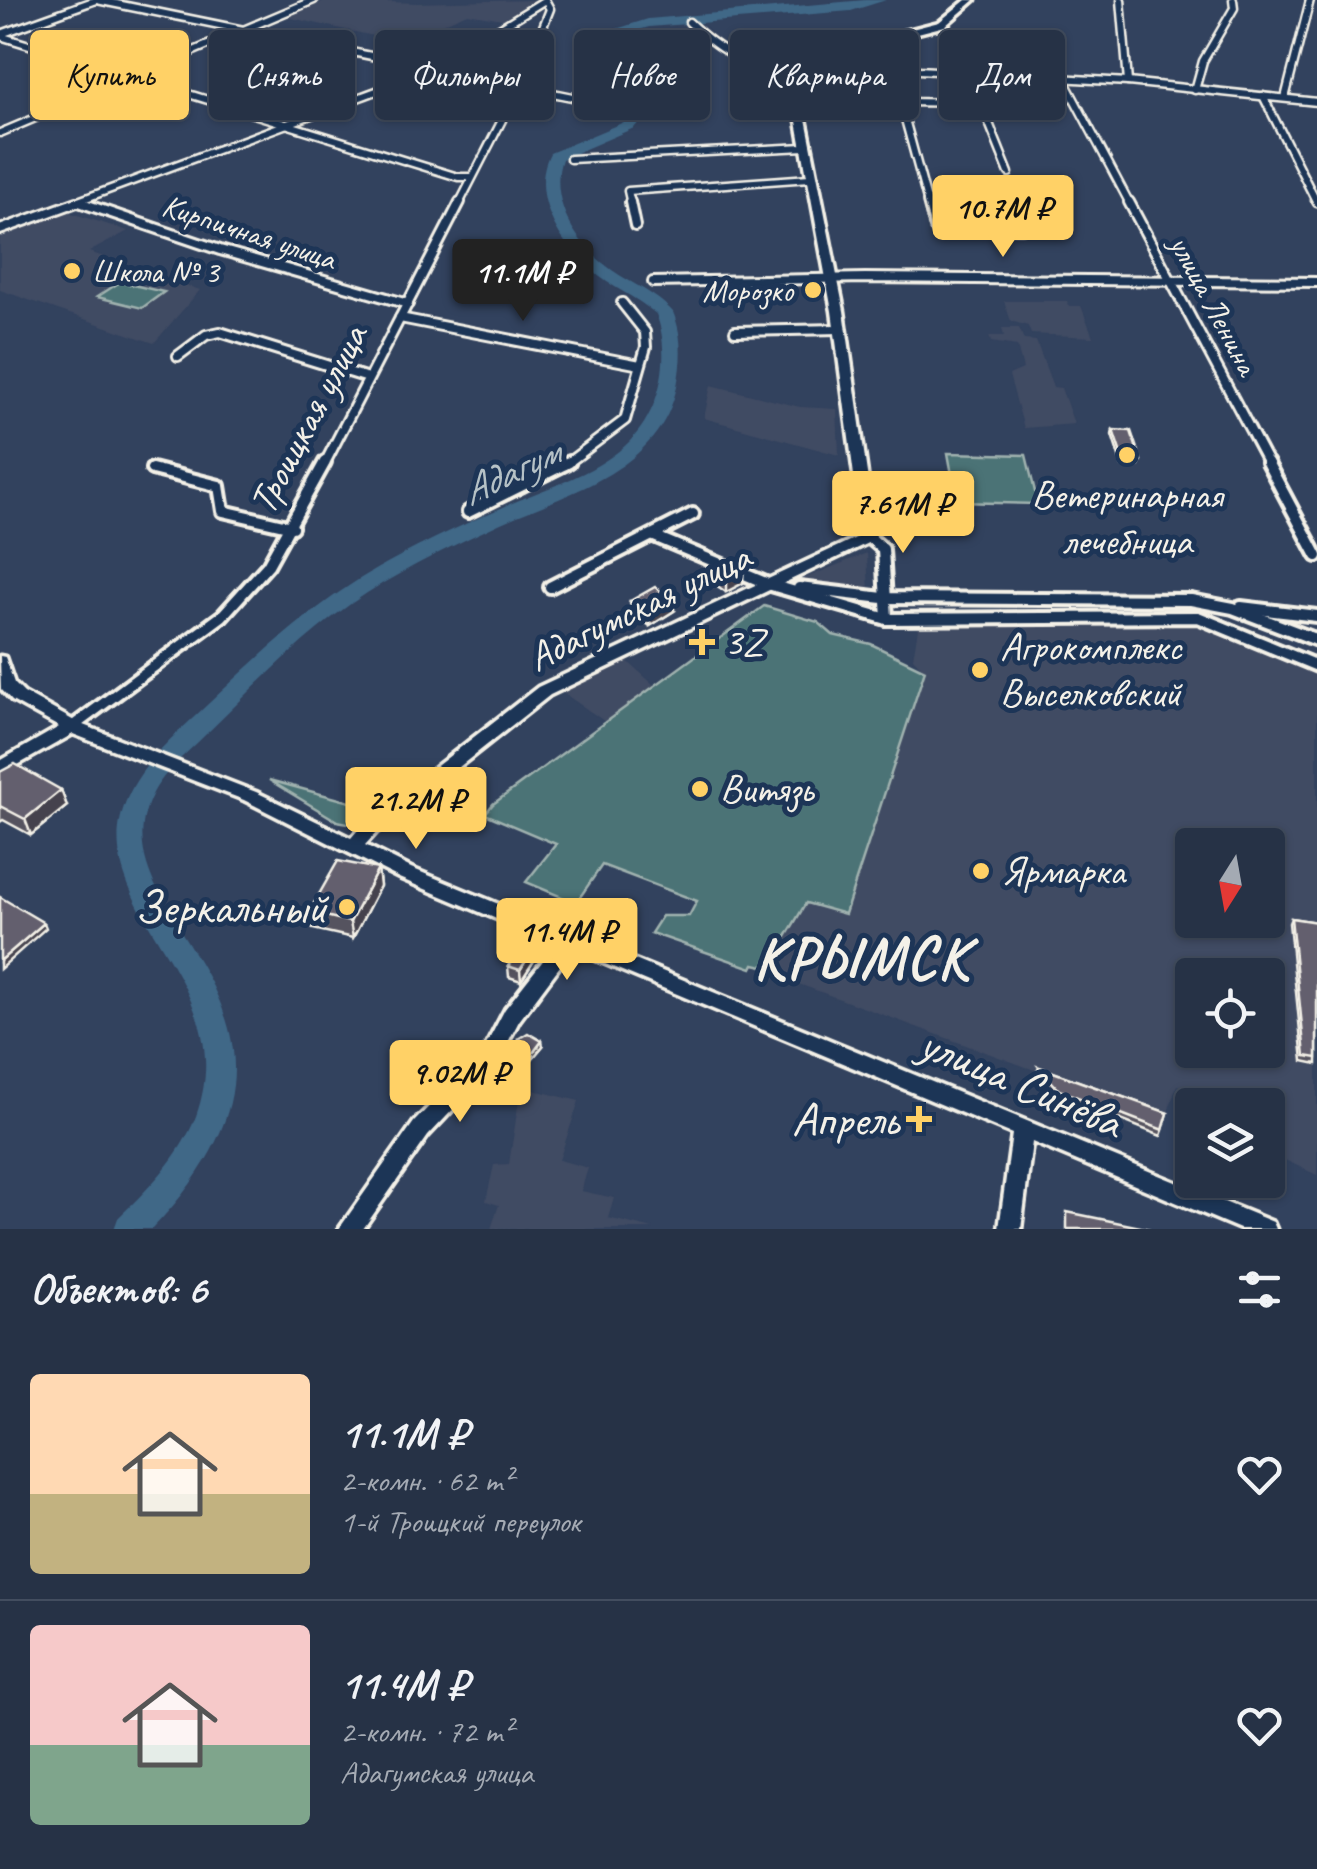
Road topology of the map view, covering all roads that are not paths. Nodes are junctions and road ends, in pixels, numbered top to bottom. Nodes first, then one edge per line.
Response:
1 (96, 0) edge
2 (314, 0) edge
3 (545, 0) edge
4 (970, 0) edge
5 (1121, 0) edge
6 (1233, 0) edge
7 (1310, 0) edge
8 (1304, 21) junction
9 (689, 22) dead end
10 (1317, 23) edge
11 (246, 29) junction
12 (497, 30) edge
13 (542, 30) edge
14 (919, 30) edge
15 (0, 35) edge
16 (30, 45) edge
17 (189, 54) edge
18 (375, 55) edge
19 (730, 57) edge
20 (1065, 78) edge
21 (1065, 82) edge
22 (1128, 82) junction
23 (1195, 90) junction
24 (375, 91) edge
25 (189, 95) edge
26 (1263, 96) junction
27 (1285, 98) junction
28 (919, 102) edge
29 (1317, 102) edge
30 (31, 120) edge
31 (502, 120) edge
32 (801, 120) edge
33 (906, 120) edge
34 (286, 124) junction
35 (0, 133) edge
36 (805, 147) junction
37 (570, 159) dead end
38 (1010, 173) dead end
39 (472, 177) junction
40 (810, 178) junction
41 (76, 200) junction
42 (1317, 203) edge
43 (635, 226) dead end
44 (1022, 228) dead end
45 (0, 230) edge
46 (832, 279) junction
47 (1174, 279) junction
48 (653, 282) dead end
49 (1317, 282) edge
50 (622, 303) dead end
51 (408, 304) junction
52 (400, 318) junction
53 (840, 329) junction
54 (735, 331) dead end
55 (178, 356) dead end
56 (640, 365) junction
57 (368, 378) junction
58 (152, 469) dead end
59 (468, 512) dead end
60 (693, 514) dead end
61 (292, 526) junction
62 (654, 536) junction
63 (869, 537) junction
64 (1317, 556) edge
65 (768, 584) junction
66 (550, 586) dead end
67 (884, 598) junction
68 (1220, 604) junction
69 (1317, 616) edge
70 (887, 618) junction
71 (1317, 640) edge
72 (0, 661) edge
73 (1317, 666) edge
74 (72, 727) junction
75 (0, 769) edge
76 (353, 848) junction
77 (568, 942) junction
78 (1022, 1132) junction
79 (350, 1229) edge
80 (1010, 1229) edge
81 (1265, 1229) edge

1 - 11 street
1 - 15 street
2 - 11 street
3 - 12 street
3 - 13 street, Троицкая улица
4 - 14 main road
5 - 22 street
6 - 23 street
7 - 8 street
8 - 10 street
8 - 27 street
9 - 19 street
11 - 17 street
11 - 18 street
15 - 16 street
20 - 22 street
21 - 47 street, улица Ленина
22 - 23 street
23 - 26 street
24 - 34 street
25 - 34 street
26 - 27 street
26 - 42 street
27 - 29 street
28 - 38 street
30 - 35 street
31 - 39 street, Троицкая улица
32 - 36 main road
33 - 44 street
34 - 39 street
34 - 41 street
36 - 37 street
36 - 40 main road
39 - 51 street, Троицкая улица
40 - 43 street
40 - 46 main road
41 - 45 street
41 - 51 street, Кирпичная улица
46 - 47 street
46 - 48 street
46 - 53 main road
47 - 49 street
47 - 64 street, улица Ленина
50 - 56 street
51 - 52 street, Троицкая улица
52 - 56 street
52 - 57 street, Троицкая улица
53 - 54 street
53 - 63 main road
55 - 57 street
56 - 59 street
57 - 61 street, Троицкая улица
58 - 61 street
60 - 62 street
61 - 74 street, Троицкая улица
62 - 65 street
62 - 66 street
63 - 65 main road, Адагумская улица
63 - 67 street
65 - 67 street
65 - 70 street
65 - 76 main road, Адагумская улица
67 - 68 street
67 - 70 street
68 - 69 street
68 - 71 street
70 - 73 street
72 - 74 main road, улица Синёва
74 - 75 main road, Троицкая улица
74 - 76 main road, улица Синёва
76 - 77 main road, улица Синёва
77 - 78 main road, улица Синёва
77 - 79 main road
78 - 80 main road
78 - 81 main road, улица Синёва

